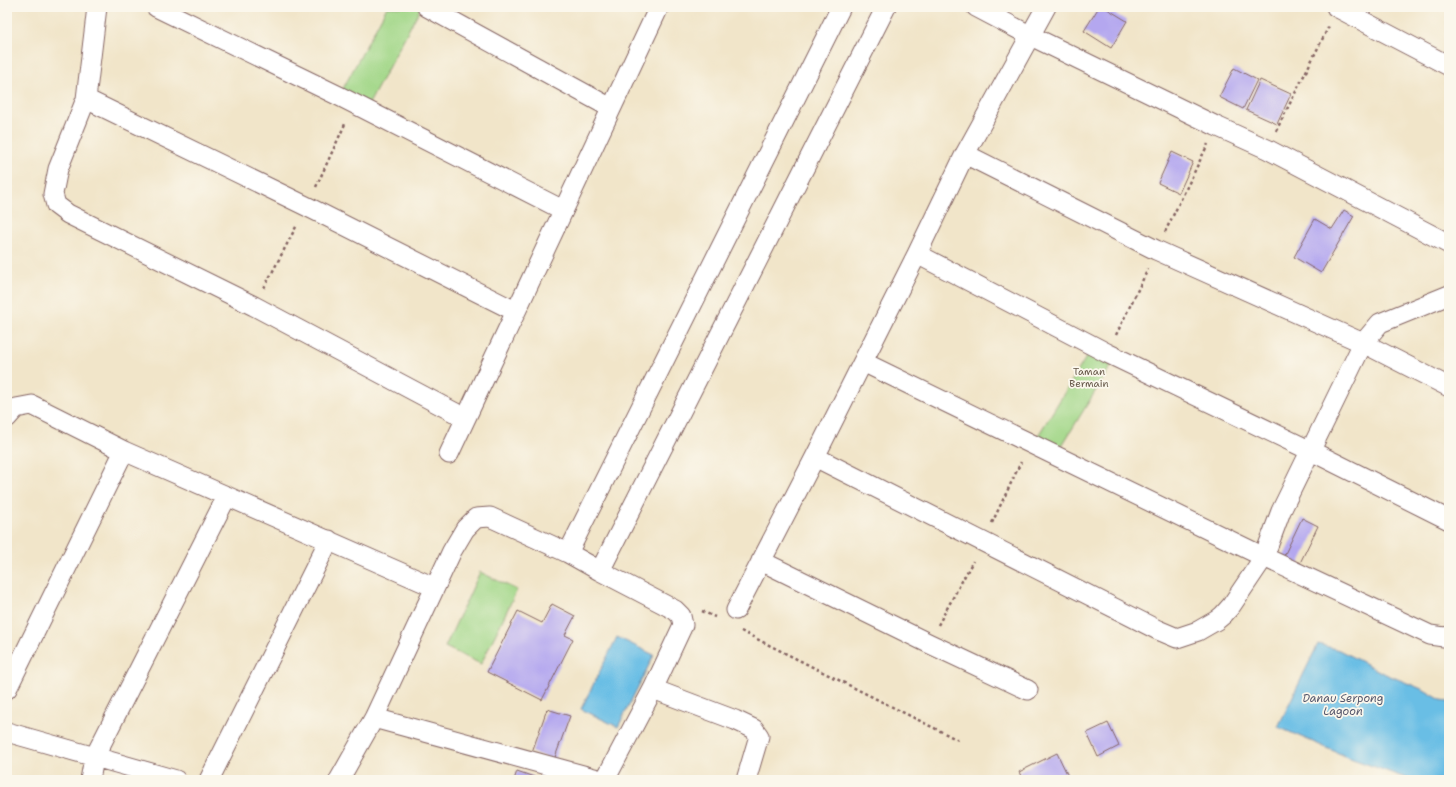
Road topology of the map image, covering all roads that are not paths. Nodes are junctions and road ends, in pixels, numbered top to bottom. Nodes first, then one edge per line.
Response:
1 (97, 7) edge
2 (156, 7) edge
3 (427, 7) edge
4 (658, 7) edge
5 (841, 7) edge
6 (886, 7) edge
7 (976, 7) edge
8 (1046, 7) edge
9 (1337, 7) edge
10 (1031, 36) junction
11 (1449, 66) edge
12 (86, 99) junction
13 (611, 108) junction
14 (965, 154) junction
15 (563, 210) junction
16 (1449, 244) edge
17 (917, 254) junction
18 (1449, 295) edge
19 (515, 311) junction
20 (1363, 343) junction
21 (863, 362) junction
22 (1449, 387) edge
23 (7, 418) edge
24 (464, 418) junction
25 (124, 451) junction
26 (1310, 451) junction
27 (449, 454) dead end
28 (815, 457) junction
29 (227, 496) junction
30 (1449, 520) edge
31 (329, 540) junction
32 (568, 553) junction
33 (1264, 557) junction
34 (761, 561) junction
35 (600, 571) junction
36 (434, 587) junction
37 (736, 610) dead end
38 (1449, 636) edge
39 (653, 689) junction
40 (7, 690) edge
41 (1028, 690) dead end
42 (374, 718) junction
43 (7, 732) edge
44 (94, 758) junction
45 (90, 780) edge
46 (176, 780) edge
47 (209, 780) edge
48 (339, 780) edge
49 (601, 780) edge
50 (605, 780) edge
51 (746, 780) edge

1 - 12 street
2 - 15 street
3 - 13 street
4 - 13 street
5 - 32 street
6 - 35 street
7 - 10 street
8 - 10 street
9 - 11 street
10 - 14 street
10 - 16 street
12 - 19 street
12 - 24 street
13 - 15 street
14 - 17 street
14 - 20 street
15 - 19 street
17 - 21 street
17 - 26 street
18 - 20 street
19 - 24 street
20 - 22 street
20 - 26 street
21 - 28 street
21 - 33 street
23 - 25 street
24 - 27 street
25 - 29 street
25 - 40 street
26 - 30 street
26 - 33 street
28 - 33 street
28 - 34 street
29 - 31 street
29 - 44 street
31 - 36 street
31 - 47 street
32 - 35 street
32 - 36 street
33 - 38 street
34 - 37 street
34 - 41 street
35 - 39 street
36 - 42 street
39 - 50 street
39 - 51 street
42 - 48 street
42 - 49 street
43 - 44 street
44 - 45 street
44 - 46 street

